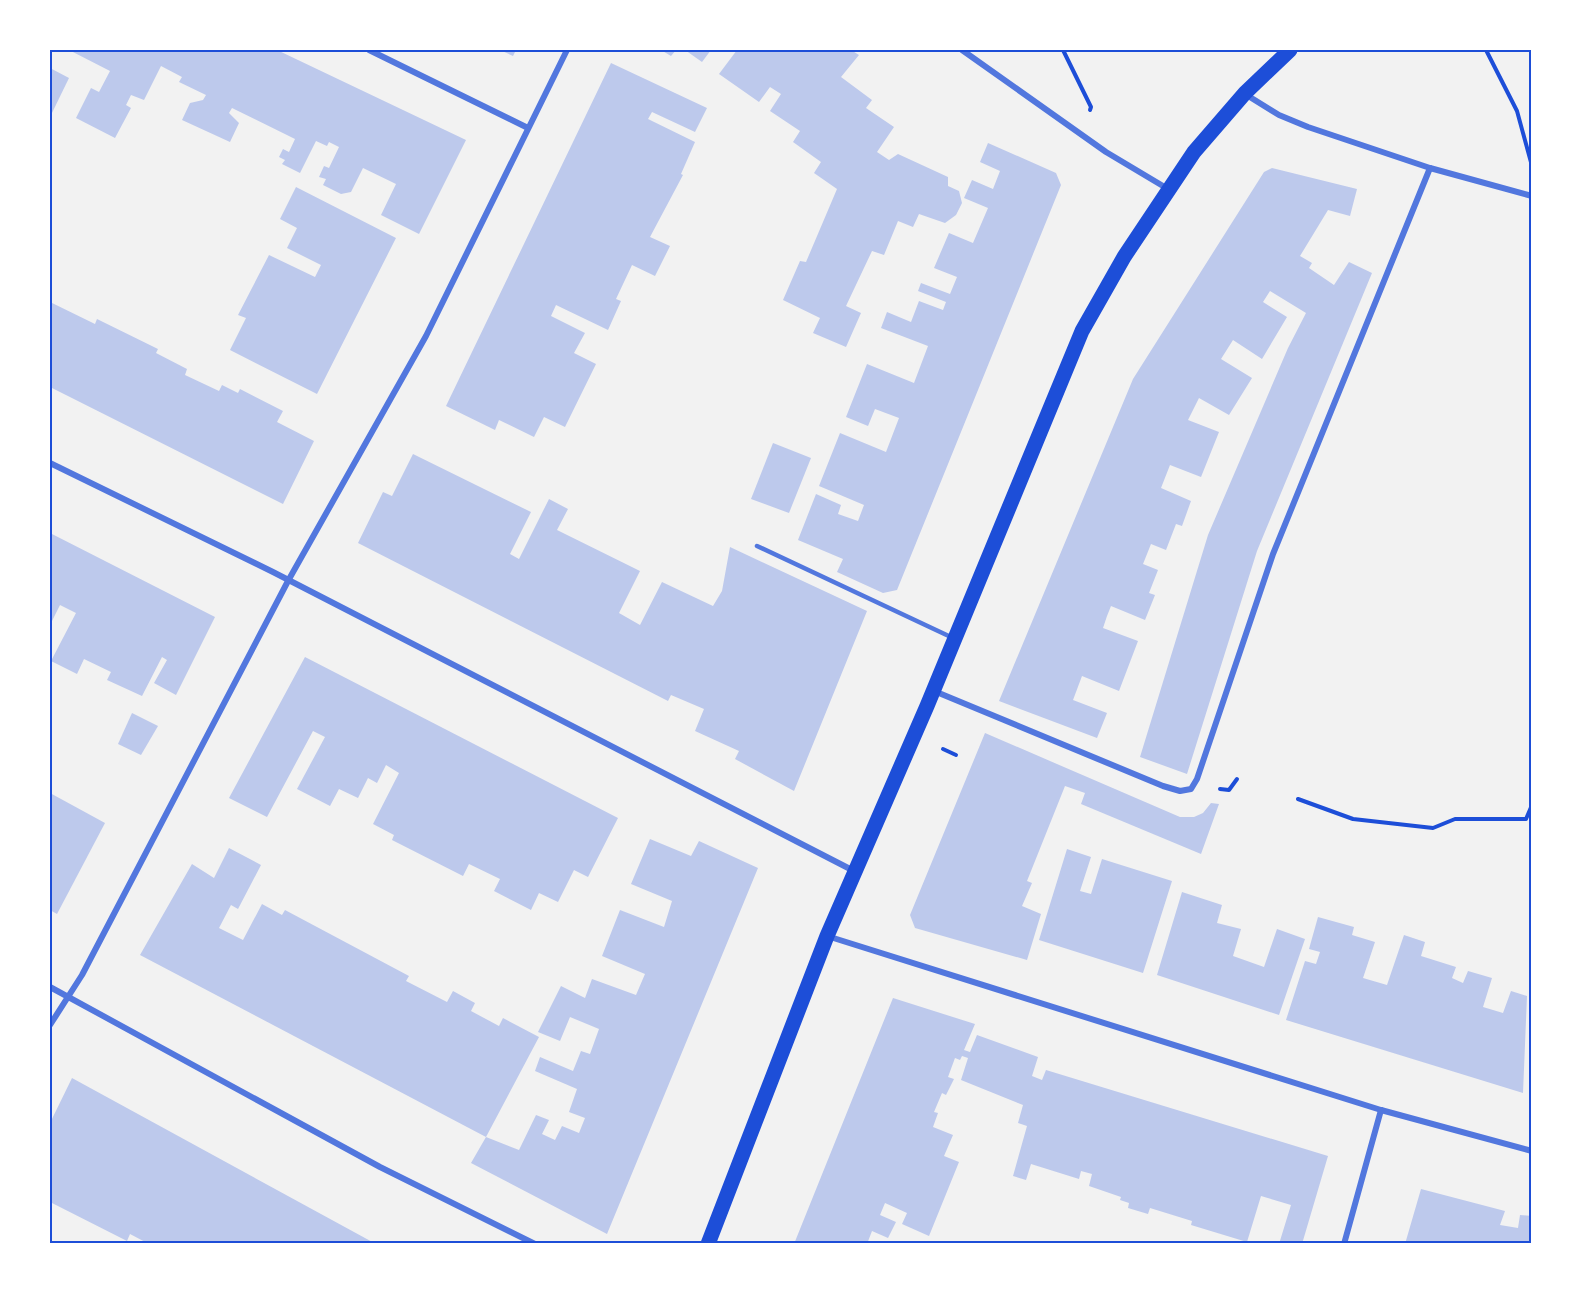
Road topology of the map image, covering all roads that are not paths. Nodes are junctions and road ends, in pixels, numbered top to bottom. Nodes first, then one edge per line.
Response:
1 (369, 50) edge
2 (567, 50) edge
3 (962, 50) edge
4 (1290, 50) edge
5 (1245, 93) junction
6 (528, 128) junction
7 (1430, 168) junction
8 (1168, 189) junction
9 (1532, 196) edge
10 (50, 463) edge
11 (757, 546) dead end
12 (288, 582) junction
13 (954, 639) junction
14 (933, 690) junction
15 (854, 872) junction
16 (827, 936) junction
17 (50, 987) edge
18 (68, 996) junction
19 (50, 1025) edge
20 (1381, 1110) junction
21 (1532, 1151) edge
22 (535, 1244) edge
23 (708, 1244) edge
24 (1344, 1244) edge

1 - 6 street
2 - 6 street
3 - 8 street
4 - 5 main road
5 - 7 street
5 - 8 main road
6 - 12 street
7 - 9 street
7 - 14 street
8 - 13 main road
10 - 12 street
11 - 13 lane
12 - 15 street
12 - 18 street
13 - 14 main road
14 - 15 main road
15 - 16 main road
16 - 20 street
16 - 23 main road
17 - 18 street
18 - 19 street
18 - 22 street
20 - 21 street
20 - 24 street

